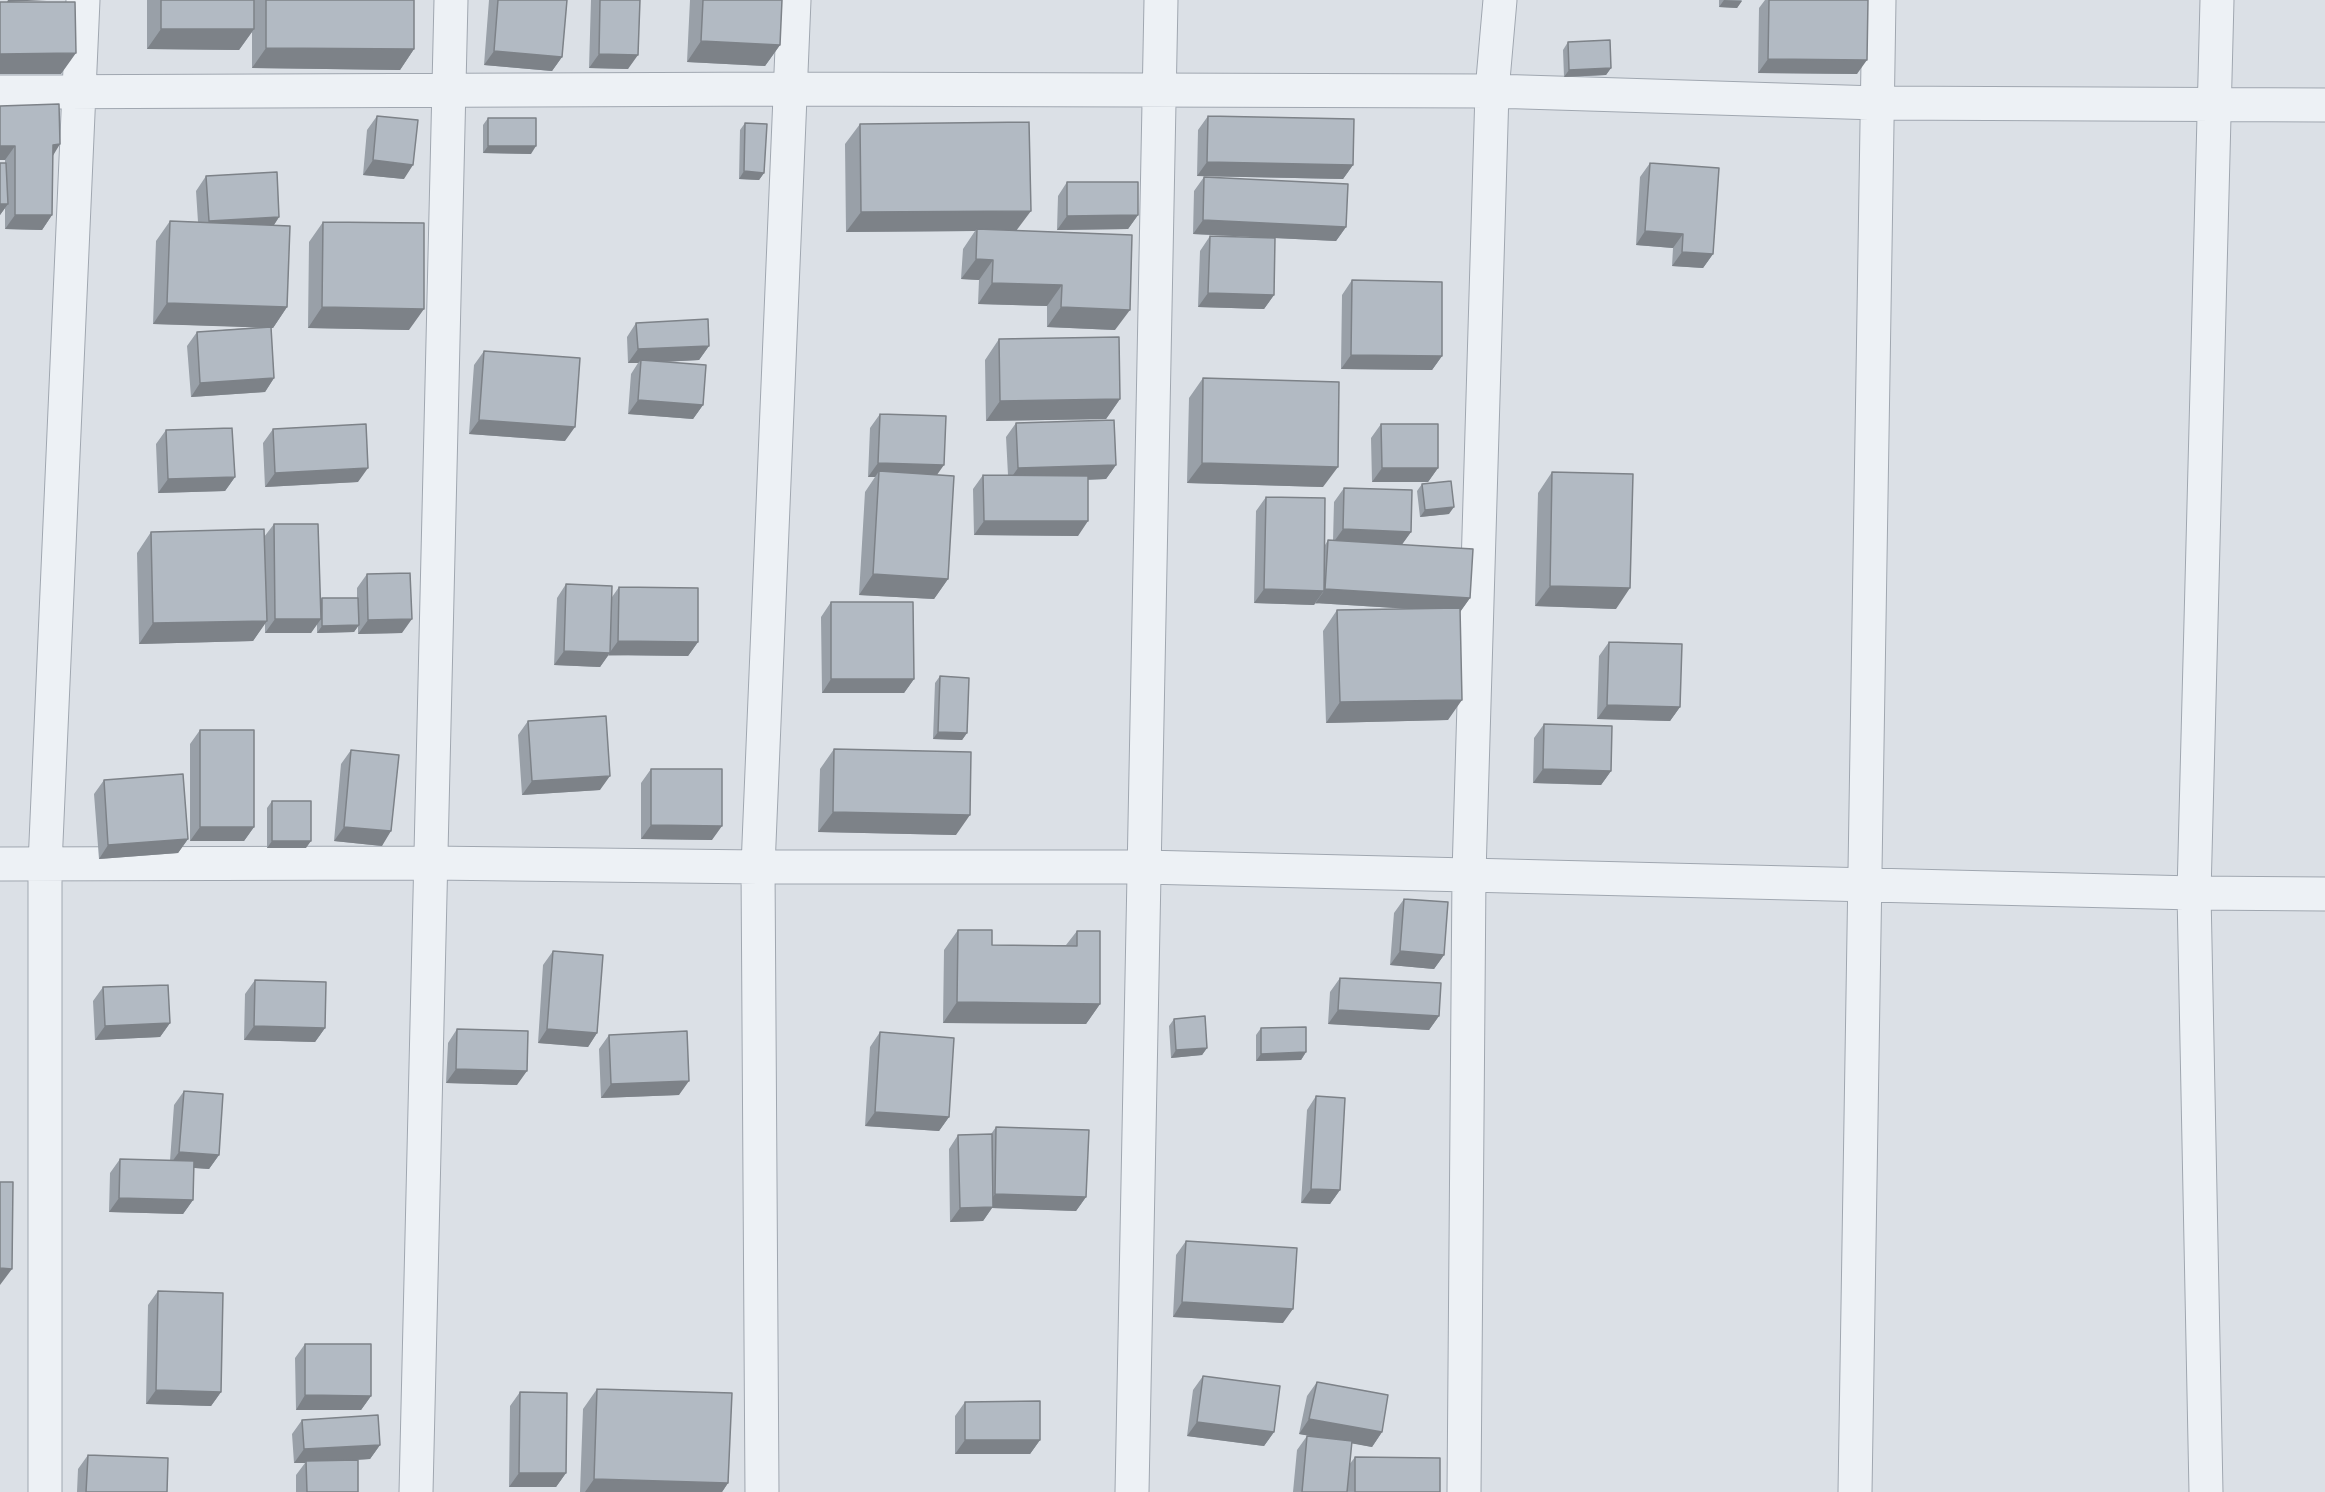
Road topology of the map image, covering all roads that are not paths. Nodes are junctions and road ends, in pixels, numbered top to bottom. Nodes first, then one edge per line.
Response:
1 (82, 0) edge
2 (451, 0) edge
3 (794, 0) edge
4 (1161, 0) edge
5 (1500, 0) edge
6 (1879, 0) edge
7 (2217, 0) edge
8 (790, 89) junction
9 (449, 90) junction
10 (1159, 90) junction
11 (1492, 91) junction
12 (0, 92) edge
13 (79, 93) junction
14 (1877, 103) junction
15 (2216, 105) junction
16 (2325, 105) edge
17 (431, 863) junction
18 (0, 864) edge
19 (45, 865) junction
20 (758, 867) junction
21 (1144, 867) junction
22 (1469, 874) junction
23 (1865, 884) junction
24 (2194, 893) junction
25 (2325, 894) edge
26 (45, 1492) edge
27 (416, 1492) edge
28 (762, 1492) edge
29 (1132, 1492) edge
30 (1464, 1492) edge
31 (1855, 1492) edge
32 (2206, 1492) edge

1 - 13 street
2 - 9 street
3 - 8 street
4 - 10 street
5 - 11 street
6 - 14 street
7 - 15 street
8 - 9 street
8 - 10 street
8 - 20 street
9 - 13 street
9 - 17 street
10 - 11 street
10 - 21 street
11 - 14 street
11 - 22 street
12 - 13 street
13 - 19 street
14 - 15 street
14 - 23 street
15 - 16 street
15 - 24 street
17 - 19 street
17 - 20 street
17 - 27 street
18 - 19 street
19 - 26 street
20 - 21 street
20 - 28 street
21 - 22 street
21 - 29 street
22 - 23 street
22 - 30 street
23 - 24 street
23 - 31 street
24 - 25 street
24 - 32 street

